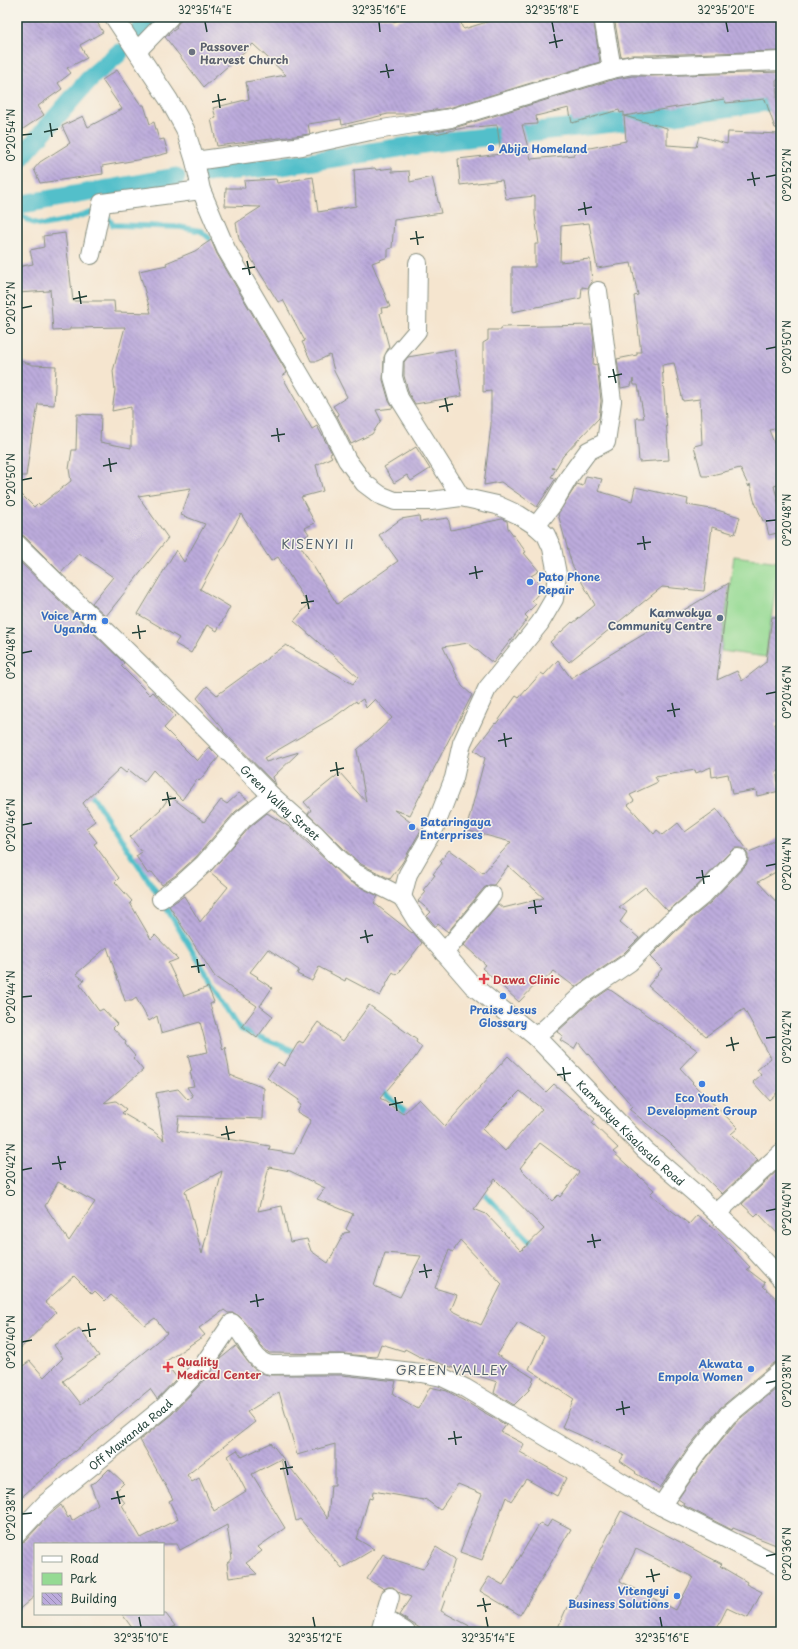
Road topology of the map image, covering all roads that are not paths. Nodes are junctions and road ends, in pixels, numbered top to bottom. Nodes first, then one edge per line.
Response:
1 (114, 17) edge
2 (170, 17) edge
3 (603, 17) edge
4 (137, 51) junction
5 (781, 61) edge
6 (612, 69) junction
7 (195, 160) junction
8 (201, 190) junction
9 (91, 255) dead end
10 (418, 263) dead end
11 (598, 291) dead end
12 (461, 497) junction
13 (536, 526) junction
14 (17, 544) edge
15 (272, 796) junction
16 (738, 858) dead end
17 (492, 895) dead end
18 (402, 897) junction
19 (161, 899) dead end
20 (444, 953) junction
21 (536, 1037) junction
22 (781, 1153) edge
23 (717, 1213) junction
24 (781, 1279) edge
25 (781, 1371) edge
26 (661, 1506) junction
27 (17, 1534) edge
28 (781, 1566) edge
29 (390, 1597) dead end
30 (382, 1625) edge
31 (406, 1632) edge

1 - 4 street
2 - 4 street
3 - 6 street
4 - 7 street
5 - 6 street
6 - 7 street
7 - 8 street
8 - 9 street
8 - 12 street
10 - 12 street
11 - 13 street
12 - 13 street
13 - 18 street
14 - 15 street, Green Valley Street
15 - 18 street, Green Valley Street
15 - 19 street
16 - 21 street
17 - 20 street
18 - 20 street, Kamwokya Kisalosalo Road
20 - 21 street, Kamwokya Kisalosalo Road
21 - 23 street, Kamwokya Kisalosalo Road
22 - 23 street
23 - 24 street, Kamwokya Kisalosalo Road
25 - 26 street
26 - 27 street, Off Mawanda Road
26 - 28 street
29 - 30 street
30 - 31 street

